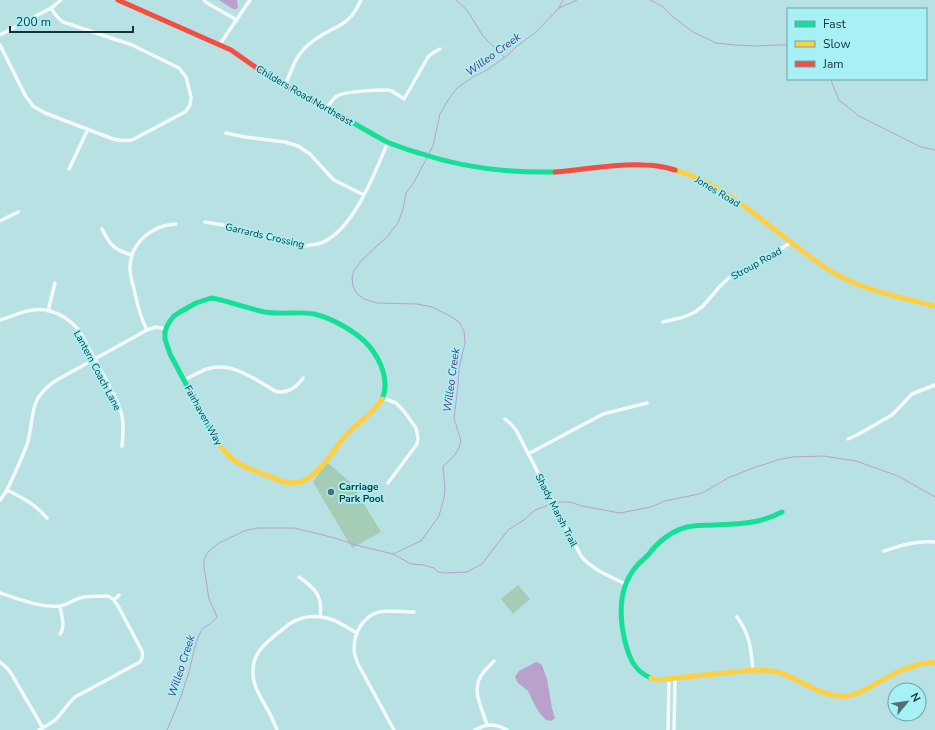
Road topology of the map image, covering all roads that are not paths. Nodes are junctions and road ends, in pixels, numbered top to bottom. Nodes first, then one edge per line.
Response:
1 (61, 0) edge
2 (118, 0) edge
3 (204, 0) edge
4 (250, 0) edge
5 (361, 0) edge
6 (51, 8) junction
7 (237, 20) junction
8 (0, 35) edge
9 (220, 44) junction
10 (0, 45) edge
11 (440, 49) dead end
12 (285, 85) junction
13 (327, 108) junction
14 (88, 130) junction
15 (226, 133) dead end
16 (388, 142) junction
17 (428, 156) joint
18 (69, 169) dead end
19 (364, 195) junction
20 (18, 212) dead end
21 (0, 221) edge
22 (205, 222) dead end
23 (176, 224) dead end
24 (102, 229) dead end
25 (791, 242) junction
26 (132, 255) junction
27 (55, 283) dead end
28 (935, 306) edge
29 (48, 311) junction
30 (0, 320) edge
31 (663, 322) dead end
32 (166, 328) junction
33 (147, 330) junction
34 (95, 359) junction
35 (303, 378) dead end
36 (184, 380) junction
37 (935, 385) edge
38 (383, 398) junction
39 (647, 403) dead end
40 (505, 419) dead end
41 (848, 439) dead end
42 (122, 446) dead end
43 (528, 454) junction
44 (388, 483) dead end
45 (7, 490) junction
46 (0, 500) edge
47 (782, 512) dead end
48 (47, 518) dead end
49 (935, 542) edge
50 (884, 551) dead end
51 (298, 577) dead end
52 (626, 584) junction
53 (0, 594) edge
54 (119, 595) dead end
55 (114, 600) junction
56 (60, 606) junction
57 (414, 612) dead end
58 (320, 617) junction
59 (737, 617) dead end
60 (357, 633) junction
61 (60, 634) dead end
62 (142, 658) junction
63 (147, 659) dead end
64 (494, 661) dead end
65 (0, 662) edge
66 (935, 662) edge
67 (753, 670) junction
68 (675, 678) junction
69 (668, 679) junction
70 (487, 725) junction
71 (41, 729) edge
72 (277, 730) edge
73 (394, 730) edge
74 (475, 730) edge
75 (507, 730) edge
76 (668, 730) edge
77 (674, 730) edge

1 - 6 street
2 - 9 street, Childers Road Northeast
3 - 7 street
4 - 7 street
5 - 12 street
6 - 8 street
6 - 14 street
7 - 9 street
9 - 12 street, Childers Road Northeast
10 - 14 street
11 - 13 street
12 - 13 street, Childers Road Northeast
13 - 16 street, Childers Road Northeast
14 - 18 street
15 - 19 street
16 - 17 street, Childers Road Northeast
16 - 19 street, Garrards Crossing
17 - 25 street, Jones Road
19 - 22 street, Garrards Crossing
20 - 21 street
23 - 26 street
24 - 26 street
25 - 28 street, Jones Road
25 - 31 street, Stroup Road
26 - 33 street
27 - 29 street
29 - 30 street, Lantern Coach Lane
29 - 34 street, Lantern Coach Lane
32 - 33 street
32 - 36 street, Fairhaven Way
32 - 38 street
33 - 34 street
34 - 42 street, Lantern Coach Lane
34 - 45 street
35 - 36 street
36 - 38 street, Fairhaven Way
37 - 41 street
38 - 44 street
39 - 43 street
40 - 43 street, Shady Marsh Trail
43 - 52 street, Shady Marsh Trail
45 - 46 street
45 - 48 street
47 - 52 street
49 - 50 street
51 - 58 street
52 - 69 street
53 - 56 street
54 - 55 street
55 - 56 street
55 - 62 street
56 - 61 street
57 - 60 street
58 - 60 street
58 - 72 street
59 - 67 street
60 - 73 street
62 - 63 street
62 - 71 street
64 - 70 street
65 - 71 street
66 - 67 street
67 - 68 street
68 - 69 street
68 - 77 street
69 - 76 street
70 - 74 street
70 - 75 street

